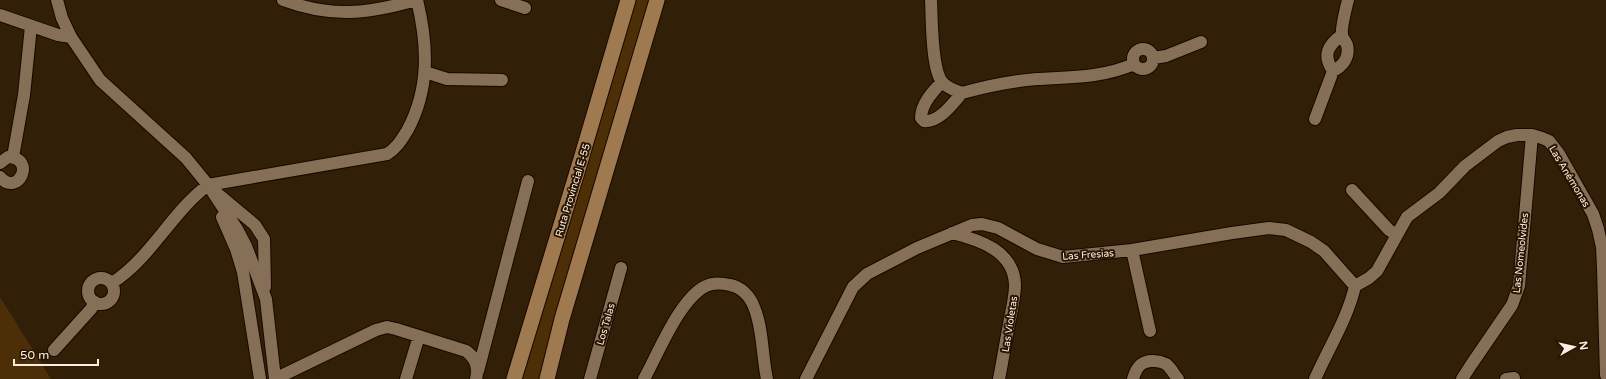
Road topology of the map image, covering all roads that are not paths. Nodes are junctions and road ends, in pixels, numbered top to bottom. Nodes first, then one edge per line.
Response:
1 (57, 0) edge
2 (283, 0) edge
3 (416, 0) edge
4 (502, 0) edge
5 (628, 0) edge
6 (657, 0) edge
7 (931, 0) edge
8 (1348, 0) edge
9 (525, 8) dead end
10 (0, 16) edge
11 (31, 26) junction
12 (1342, 35) junction
13 (71, 37) junction
14 (1201, 42) dead end
15 (1333, 71) junction
16 (425, 72) junction
17 (502, 80) dead end
18 (942, 82) junction
19 (962, 93) junction
20 (1315, 119) dead end
21 (1532, 135) junction
22 (13, 157) junction
23 (0, 163) edge
24 (1, 181) edge
25 (528, 181) dead end
26 (208, 185) junction
27 (1352, 190) dead end
28 (952, 233) junction
29 (1397, 235) junction
30 (1132, 250) junction
31 (621, 268) dead end
32 (112, 283) junction
33 (1354, 286) junction
34 (266, 299) junction
35 (248, 301) junction
36 (95, 302) junction
37 (1150, 331) dead end
38 (419, 336) junction
39 (54, 350) dead end
40 (1606, 375) edge
41 (477, 376) edge
42 (260, 379) edge
43 (275, 379) edge
44 (406, 379) edge
45 (514, 379) edge
46 (547, 379) edge
47 (590, 379) edge
48 (644, 379) edge
49 (767, 379) edge
50 (806, 379) edge
51 (999, 379) edge
52 (1133, 379) edge
53 (1178, 379) edge
54 (1315, 379) edge
55 (1463, 379) edge

1 - 13 street
2 - 3 street
3 - 16 street
4 - 9 street
5 - 45 main road, Ruta Provincial E-55
6 - 46 main road
7 - 18 street
8 - 12 street
10 - 11 street
11 - 13 street
11 - 22 street
12 - 15 street
12 - 15 street
13 - 26 street
14 - 19 street
15 - 20 street
16 - 17 street
16 - 26 street
18 - 19 street
18 - 19 street
21 - 29 street, Las Anémonas
21 - 40 street, Las Anémonas
21 - 55 street, Las Nomeolvides
22 - 23 street
22 - 24 street
25 - 41 street
26 - 32 street
26 - 34 street
26 - 34 street
26 - 35 street
27 - 29 street
28 - 30 street, Las Fresias
28 - 50 street, Las Fresias
28 - 51 street, Las Violetas
29 - 33 street, Las Anémonas
30 - 33 street, Las Fresias
30 - 37 street
31 - 47 street, Los Talas
32 - 36 street
32 - 36 street
33 - 54 street
34 - 35 street
34 - 43 street
35 - 42 street
36 - 39 street
38 - 41 street
38 - 43 street
38 - 44 street
48 - 49 street
52 - 53 street

